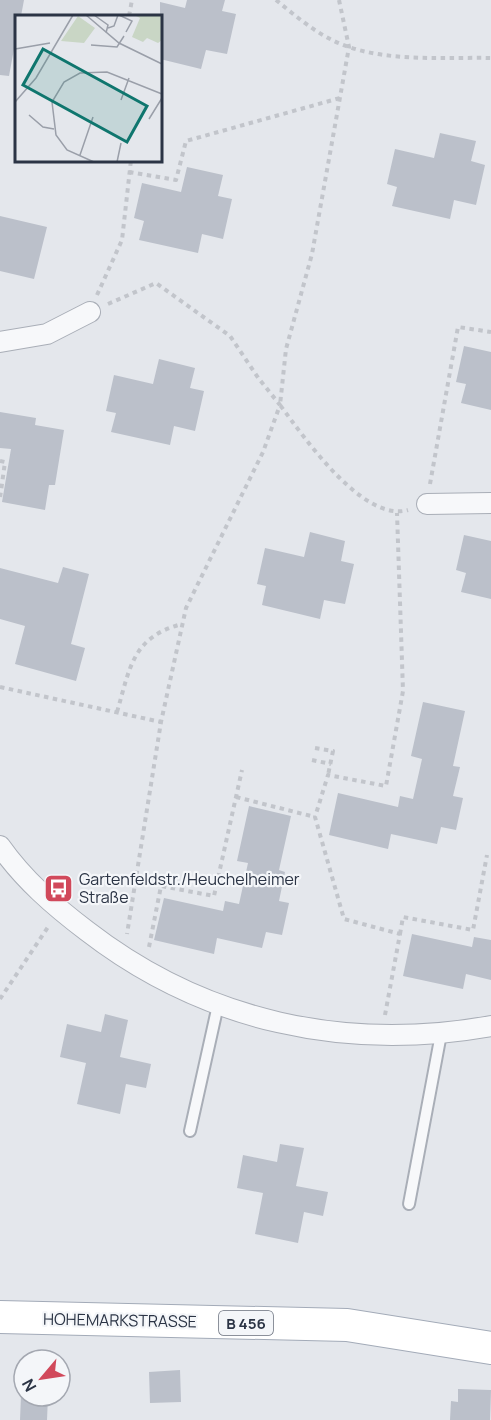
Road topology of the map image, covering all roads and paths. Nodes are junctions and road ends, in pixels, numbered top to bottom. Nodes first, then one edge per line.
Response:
1 (132, 0) edge
2 (276, 0) edge
3 (339, 0) edge
4 (129, 15) edge
5 (349, 47) junction
6 (491, 58) edge
7 (340, 98) junction
8 (131, 162) edge
9 (129, 172) junction
10 (90, 312) junction
11 (491, 332) edge
12 (0, 342) edge
13 (280, 405) junction
14 (0, 461) edge
15 (0, 498) edge
16 (491, 503) edge
17 (427, 504) junction
18 (397, 513) junction
19 (182, 624) junction
20 (0, 687) edge
21 (117, 712) junction
22 (161, 722) junction
23 (315, 748) dead end
24 (312, 760) dead end
25 (331, 764) junction
26 (242, 770) dead end
27 (328, 775) junction
28 (236, 797) junction
29 (315, 817) junction
30 (0, 846) edge
31 (487, 855) dead end
32 (60, 910) junction
33 (400, 934) junction
34 (123, 958) junction
35 (144, 971) junction
36 (0, 999) edge
37 (218, 1005) junction
38 (491, 1026) edge
39 (441, 1034) junction
40 (381, 1036) junction
41 (190, 1131) dead end
42 (410, 1204) dead end
43 (0, 1317) edge
44 (491, 1347) edge

1 - 4 path
2 - 5 path
3 - 5 path
5 - 6 path
5 - 7 path
7 - 9 path
7 - 13 path
8 - 9 path
9 - 10 path
10 - 12 street
10 - 13 path
11 - 17 path
13 - 18 path
13 - 19 path
14 - 15 path
16 - 17 street
17 - 18 path
18 - 27 path
19 - 21 path
19 - 22 path
20 - 21 path
21 - 22 path
22 - 34 path
23 - 25 path
24 - 25 path
25 - 27 path
26 - 28 path
27 - 29 path
28 - 29 path
28 - 35 path
29 - 33 path
30 - 32 street
31 - 33 path
32 - 34 street
32 - 36 path
33 - 40 path
34 - 35 street
35 - 37 street
37 - 40 street
37 - 41 lane
38 - 39 street
39 - 40 street
39 - 42 lane
43 - 44 main road, HOHEMARKSTRASSE / B 456

